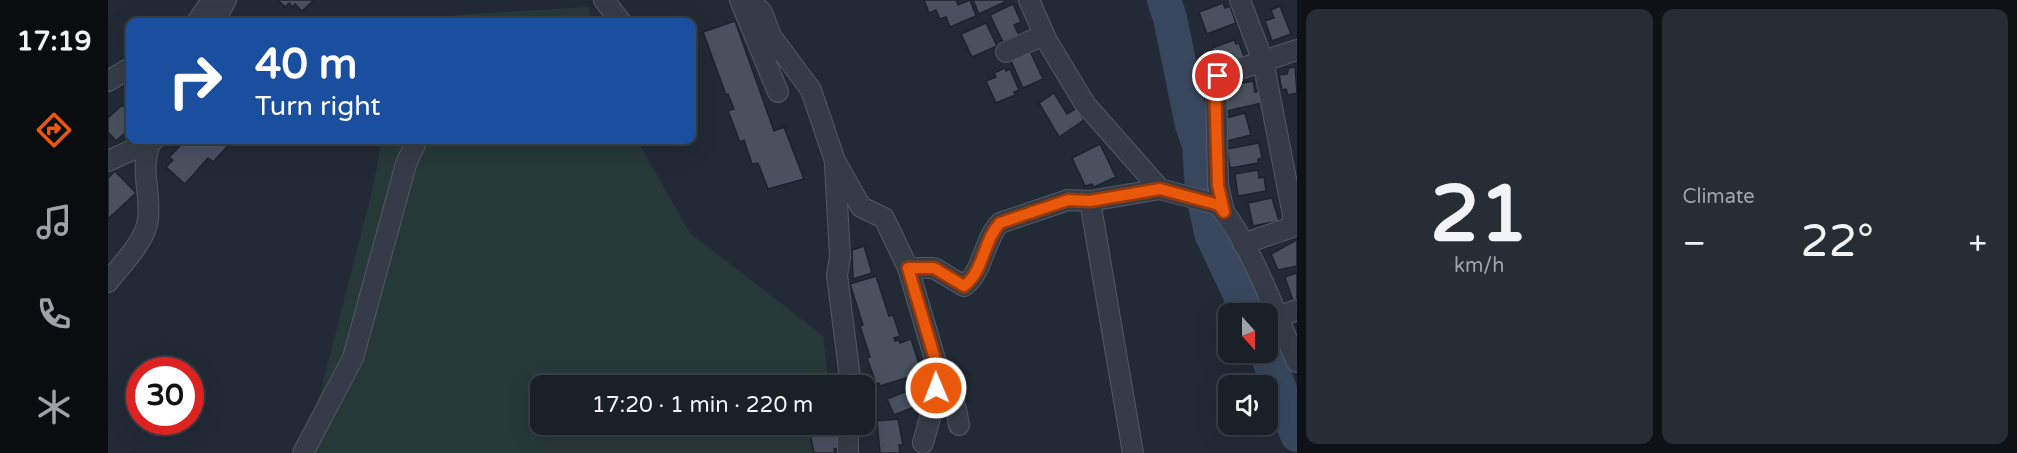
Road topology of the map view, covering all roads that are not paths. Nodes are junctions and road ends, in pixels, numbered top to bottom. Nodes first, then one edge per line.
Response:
1 (212, 0) edge
2 (226, 0) edge
3 (604, 0) edge
4 (740, 0) edge
5 (749, 0) edge
6 (1029, 0) edge
7 (1240, 0) edge
8 (200, 18) edge
9 (216, 18) edge
10 (618, 18) edge
11 (1044, 34) junction
12 (1297, 50) edge
13 (1006, 52) dead end
14 (1263, 61) junction
15 (126, 70) edge
16 (108, 81) edge
17 (778, 92) dead end
18 (145, 144) edge
19 (151, 144) edge
20 (415, 144) edge
21 (108, 161) edge
22 (835, 161) junction
23 (1166, 191) junction
24 (1090, 201) junction
25 (1221, 209) junction
26 (1243, 244) junction
27 (908, 268) junction
28 (108, 282) edge
29 (1270, 303) edge
30 (1297, 310) edge
31 (1278, 316) edge
32 (1278, 321) edge
33 (1297, 362) edge
34 (938, 369) junction
35 (850, 375) edge
36 (959, 425) dead end
37 (848, 435) edge
38 (923, 443) dead end
39 (303, 453) edge
40 (848, 453) edge
41 (1133, 453) edge

1 - 8 street
2 - 9 street
3 - 10 street
4 - 17 street
5 - 22 street
6 - 11 street
7 - 14 street
11 - 13 street
11 - 23 street
12 - 14 street
14 - 25 street
14 - 26 street
15 - 16 street
18 - 21 street
19 - 28 street
20 - 39 street
22 - 27 street
22 - 35 street
23 - 24 street
23 - 25 street
24 - 27 street
24 - 41 street
25 - 26 street
26 - 29 street
27 - 34 street
30 - 31 street
32 - 33 street
34 - 36 street
34 - 38 street
37 - 40 street

